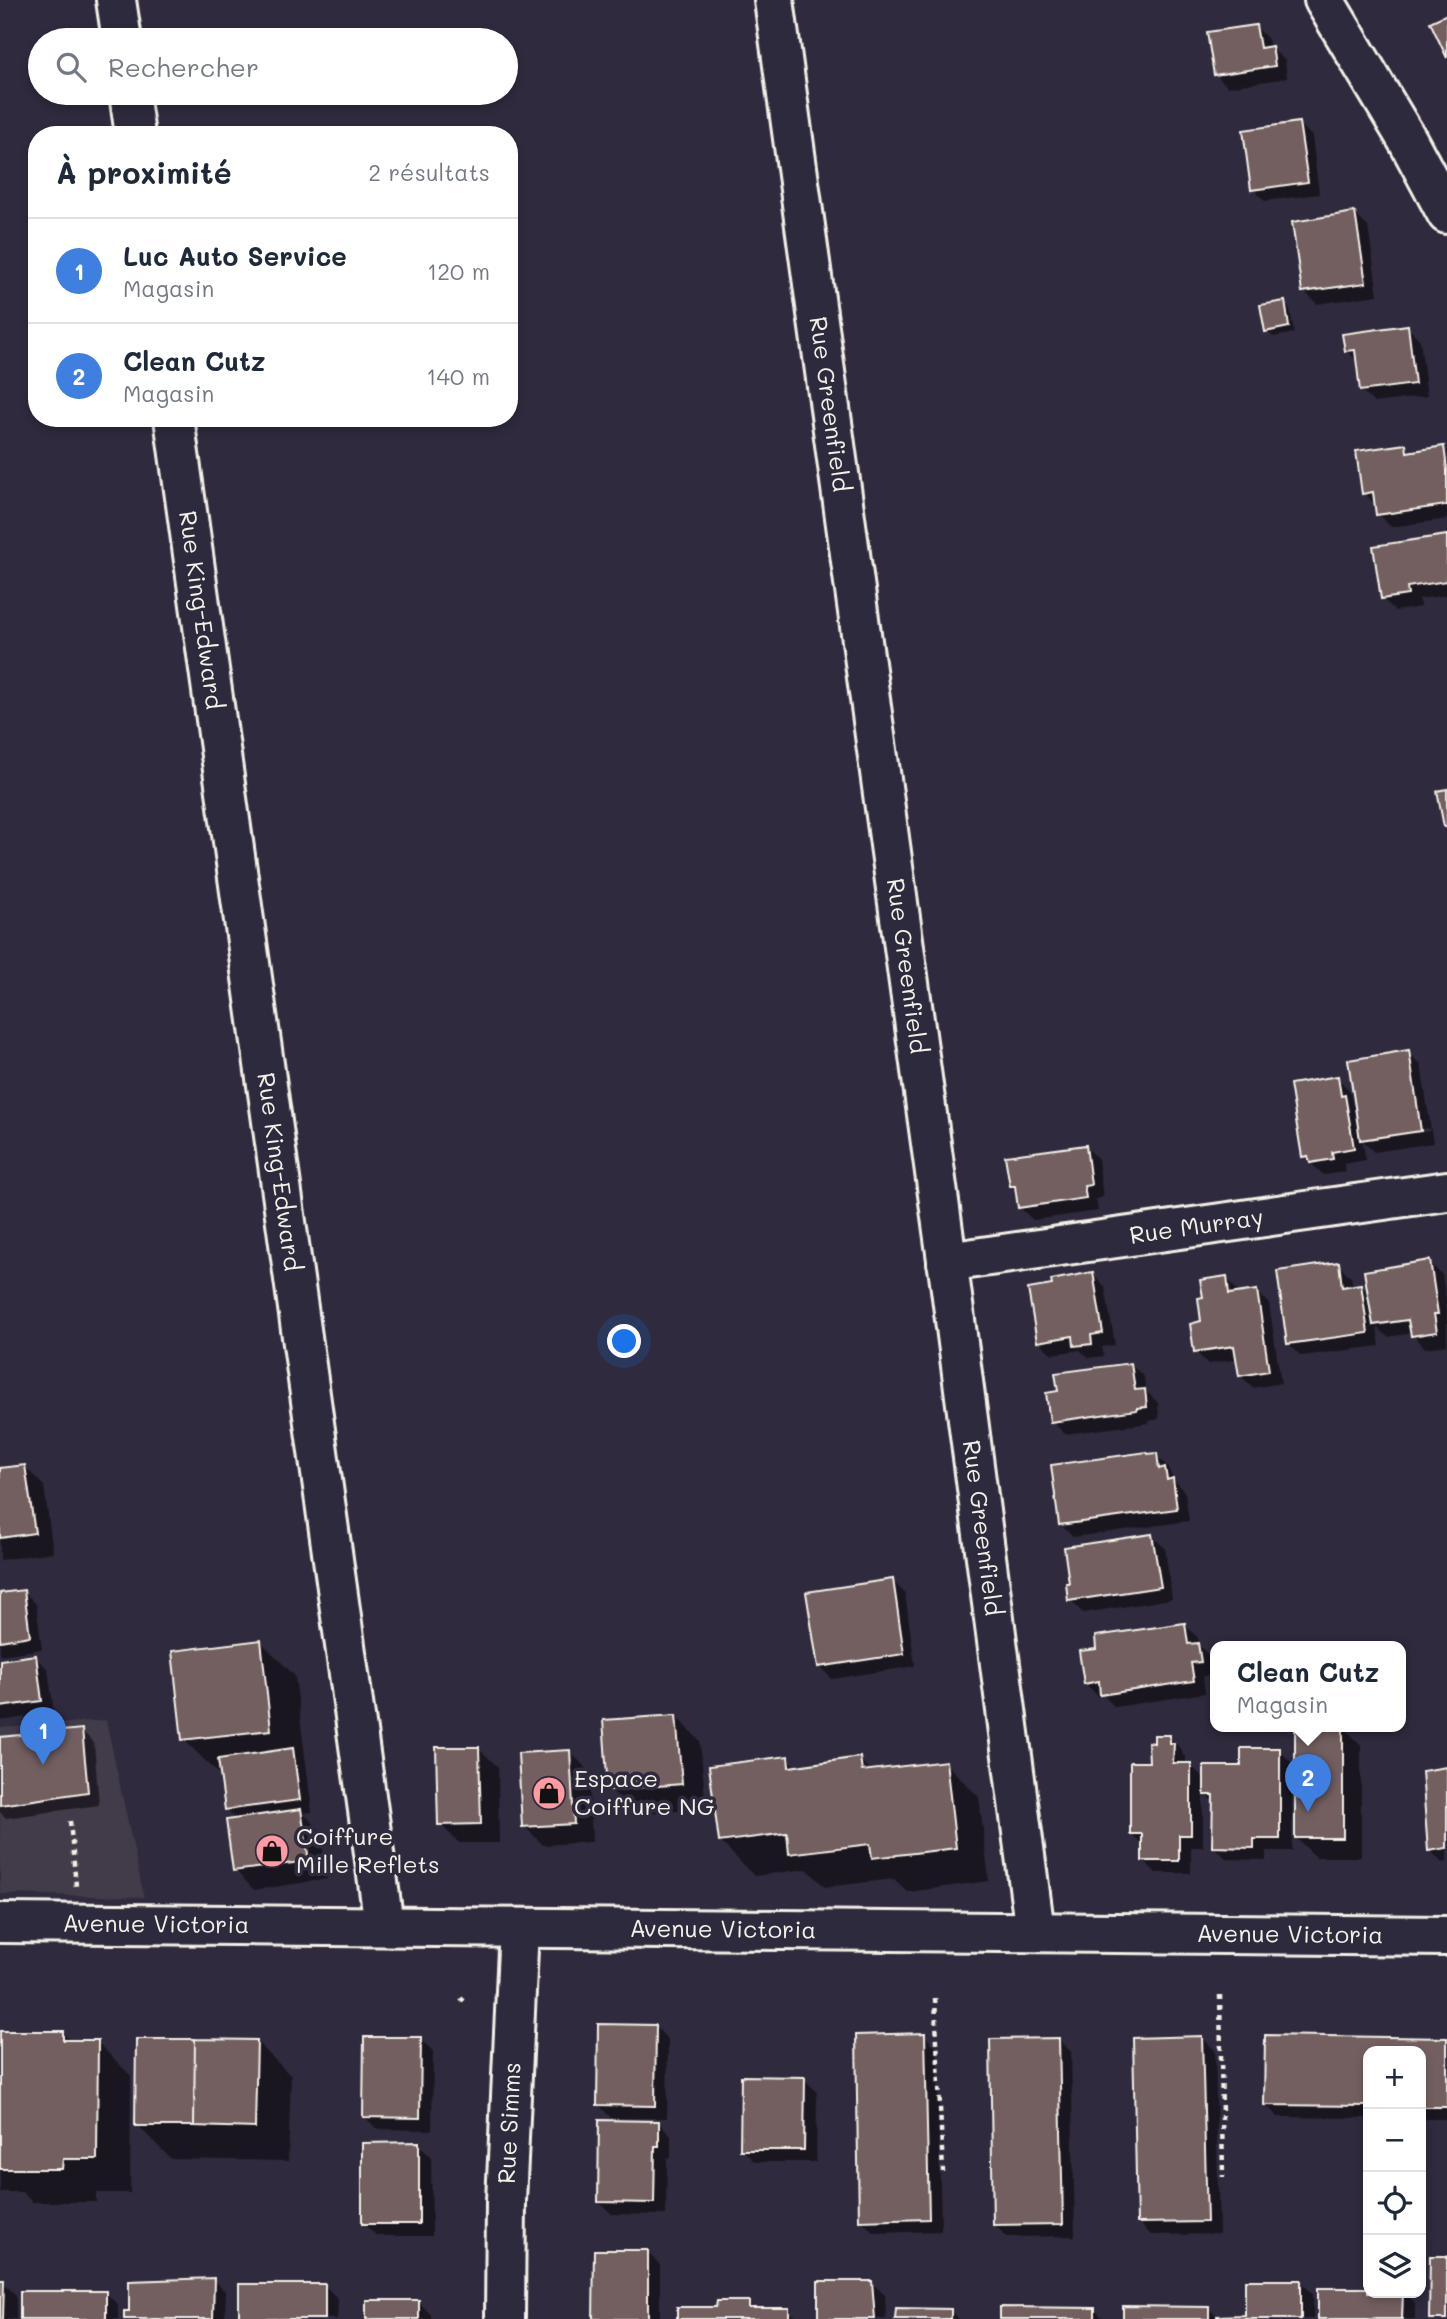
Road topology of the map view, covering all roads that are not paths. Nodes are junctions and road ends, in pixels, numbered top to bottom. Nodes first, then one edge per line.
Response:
1 (116, 0) edge
2 (774, 0) edge
3 (1324, 0) edge
4 (120, 28) edge
5 (131, 105) edge
6 (134, 126) edge
7 (1447, 214) edge
8 (175, 427) edge
9 (1447, 1191) edge
10 (947, 1262) junction
11 (0, 1923) edge
12 (384, 1925) junction
13 (519, 1928) junction
14 (1035, 1932) junction
15 (1447, 1936) edge
16 (505, 2319) edge

1 - 4 street
2 - 10 street, Rue Greenfield
3 - 7 street
5 - 6 street
8 - 12 street, Rue King-Edward
9 - 10 street, Rue Murray
10 - 14 street, Rue Greenfield
11 - 12 street, Avenue Victoria
12 - 13 street, Avenue Victoria
13 - 14 street, Avenue Victoria
13 - 16 street, Rue Simms
14 - 15 street, Avenue Victoria

